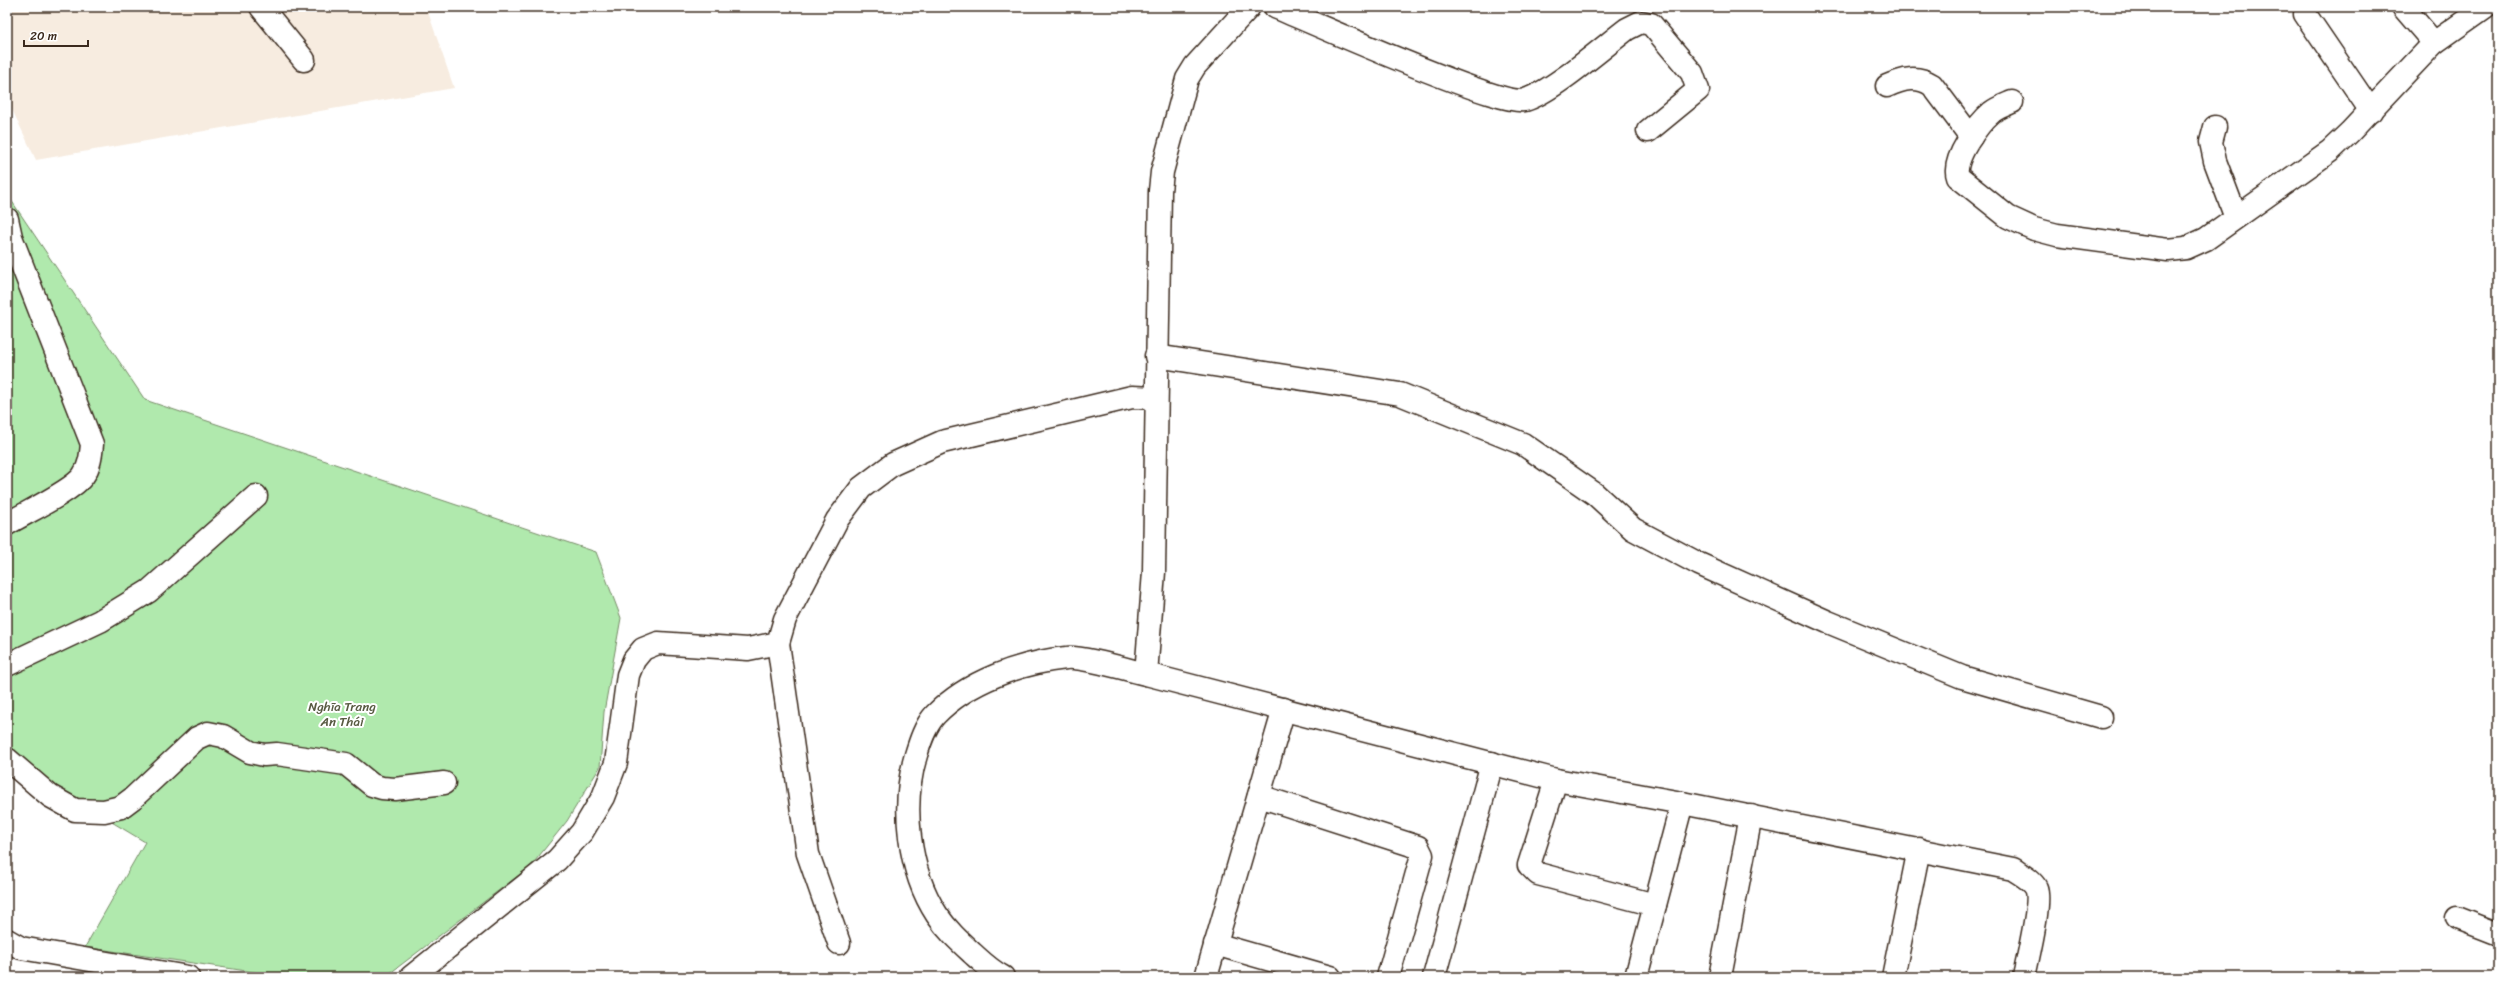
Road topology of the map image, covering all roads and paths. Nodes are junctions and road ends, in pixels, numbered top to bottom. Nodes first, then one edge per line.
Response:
1 (261, 7) edge
2 (1248, 7) edge
3 (1275, 7) edge
4 (2403, 7) edge
5 (2485, 7) edge
6 (2305, 14) dead end
7 (2434, 44) junction
8 (304, 60) dead end
9 (1887, 86) dead end
10 (2012, 102) dead end
11 (2371, 111) junction
12 (2215, 128) dead end
13 (1648, 131) dead end
14 (1971, 137) junction
15 (2236, 217) junction
16 (7, 219) edge
17 (1156, 356) junction
18 (1156, 398) junction
19 (256, 496) dead end
20 (7, 524) edge
21 (778, 643) junction
22 (7, 665) edge
23 (1146, 674) junction
24 (1284, 709) junction
25 (2101, 717) dead end
26 (7, 760) edge
27 (1492, 763) junction
28 (1556, 780) junction
29 (444, 783) dead end
30 (1259, 796) junction
31 (1682, 803) junction
32 (1751, 816) junction
33 (1919, 849) junction
34 (1655, 905) junction
35 (2457, 918) dead end
36 (2498, 934) edge
37 (7, 940) edge
38 (839, 943) dead end
39 (1216, 944) junction
40 (121, 971) edge
41 (188, 977) edge
42 (411, 977) edge
43 (1002, 977) edge
44 (1206, 977) edge
45 (1330, 977) edge
46 (1388, 977) edge
47 (1434, 977) edge
48 (1636, 977) edge
49 (1720, 977) edge
50 (1894, 977) edge
51 (2024, 977) edge

1 - 8 street
2 - 17 street
3 - 13 street
4 - 7 street
5 - 7 street
6 - 11 street
7 - 11 street
9 - 14 street
10 - 14 street
11 - 15 street
12 - 15 street
14 - 15 street
16 - 20 street
17 - 18 street
17 - 25 street
18 - 21 street
18 - 23 street
19 - 22 street
21 - 38 street
21 - 42 street
23 - 24 street
23 - 43 street
24 - 27 street
24 - 30 street
26 - 29 street
27 - 28 street
27 - 47 street
28 - 31 street
28 - 34 street
30 - 39 street
30 - 46 street
31 - 32 street
31 - 34 street
32 - 33 street
32 - 49 street
33 - 50 street
33 - 51 street
34 - 48 street
35 - 36 street
37 - 40 street
39 - 44 street
39 - 45 street
40 - 41 street

